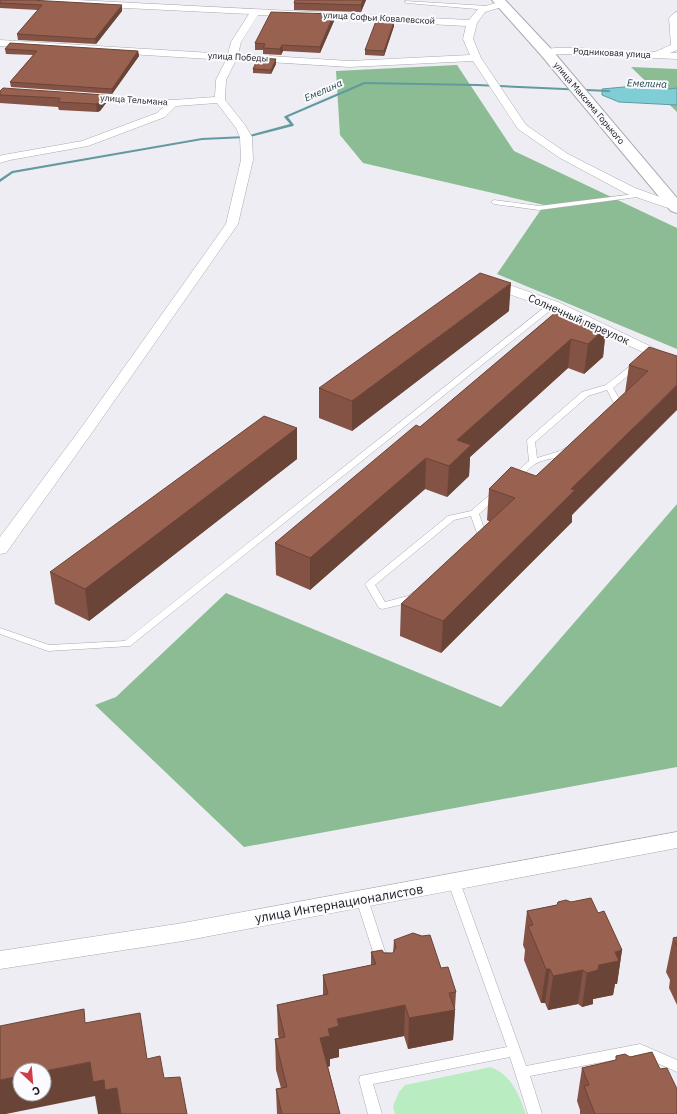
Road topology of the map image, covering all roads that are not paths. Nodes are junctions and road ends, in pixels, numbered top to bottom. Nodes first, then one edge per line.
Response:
1 (22, 0) edge
2 (407, 2) dead end
3 (496, 4) edge
4 (255, 12) junction
5 (677, 15) edge
6 (472, 23) junction
7 (0, 43) edge
8 (546, 52) junction
9 (655, 55) junction
10 (232, 56) junction
11 (677, 56) edge
12 (476, 58) junction
13 (71, 96) edge
14 (220, 100) junction
15 (173, 103) junction
16 (2, 158) edge
17 (643, 195) junction
18 (494, 202) dead end
19 (676, 207) edge
20 (480, 278) edge
21 (553, 305) junction
22 (652, 353) junction
23 (677, 364) edge
24 (609, 387) junction
25 (607, 413) edge
26 (574, 443) edge
27 (533, 462) junction
28 (474, 513) junction
29 (471, 544) edge
30 (0, 550) edge
31 (422, 588) edge
32 (0, 631) edge
33 (677, 840) edge
34 (454, 882) junction
35 (362, 899) junction
36 (0, 960) edge
37 (386, 971) edge
38 (514, 1051) junction
39 (677, 1066) edge
40 (522, 1072) junction
41 (375, 1114) edge
42 (535, 1114) edge

1 - 4 street, улица Софьи Ковалевской
2 - 3 lane
3 - 6 street
3 - 8 main road, улица Максима Горького
4 - 6 street, улица Софьи Ковалевской
4 - 10 street
5 - 9 street
6 - 12 street
7 - 10 street, улица Победы
8 - 9 street, Родниковая улица
8 - 19 main road, улица Максима Горького
9 - 11 street, Родниковая улица
10 - 12 street, улица Победы
10 - 14 street
12 - 17 street
13 - 15 street, улица Тельмана
14 - 15 street, улица Тельмана
14 - 30 street
15 - 16 street
17 - 18 lane
17 - 19 street
20 - 21 street, Солнечный переулок
21 - 22 street, Солнечный переулок
21 - 32 lane
22 - 23 street, Солнечный переулок
22 - 24 lane
24 - 25 lane
24 - 27 lane
26 - 27 lane
27 - 28 lane
28 - 29 lane
28 - 31 lane
33 - 34 street, улица Интернационалистов
34 - 35 street, улица Интернационалистов
34 - 38 lane
35 - 36 street, улица Интернационалистов
35 - 37 lane
38 - 40 lane
38 - 41 lane
39 - 40 lane
40 - 42 lane

